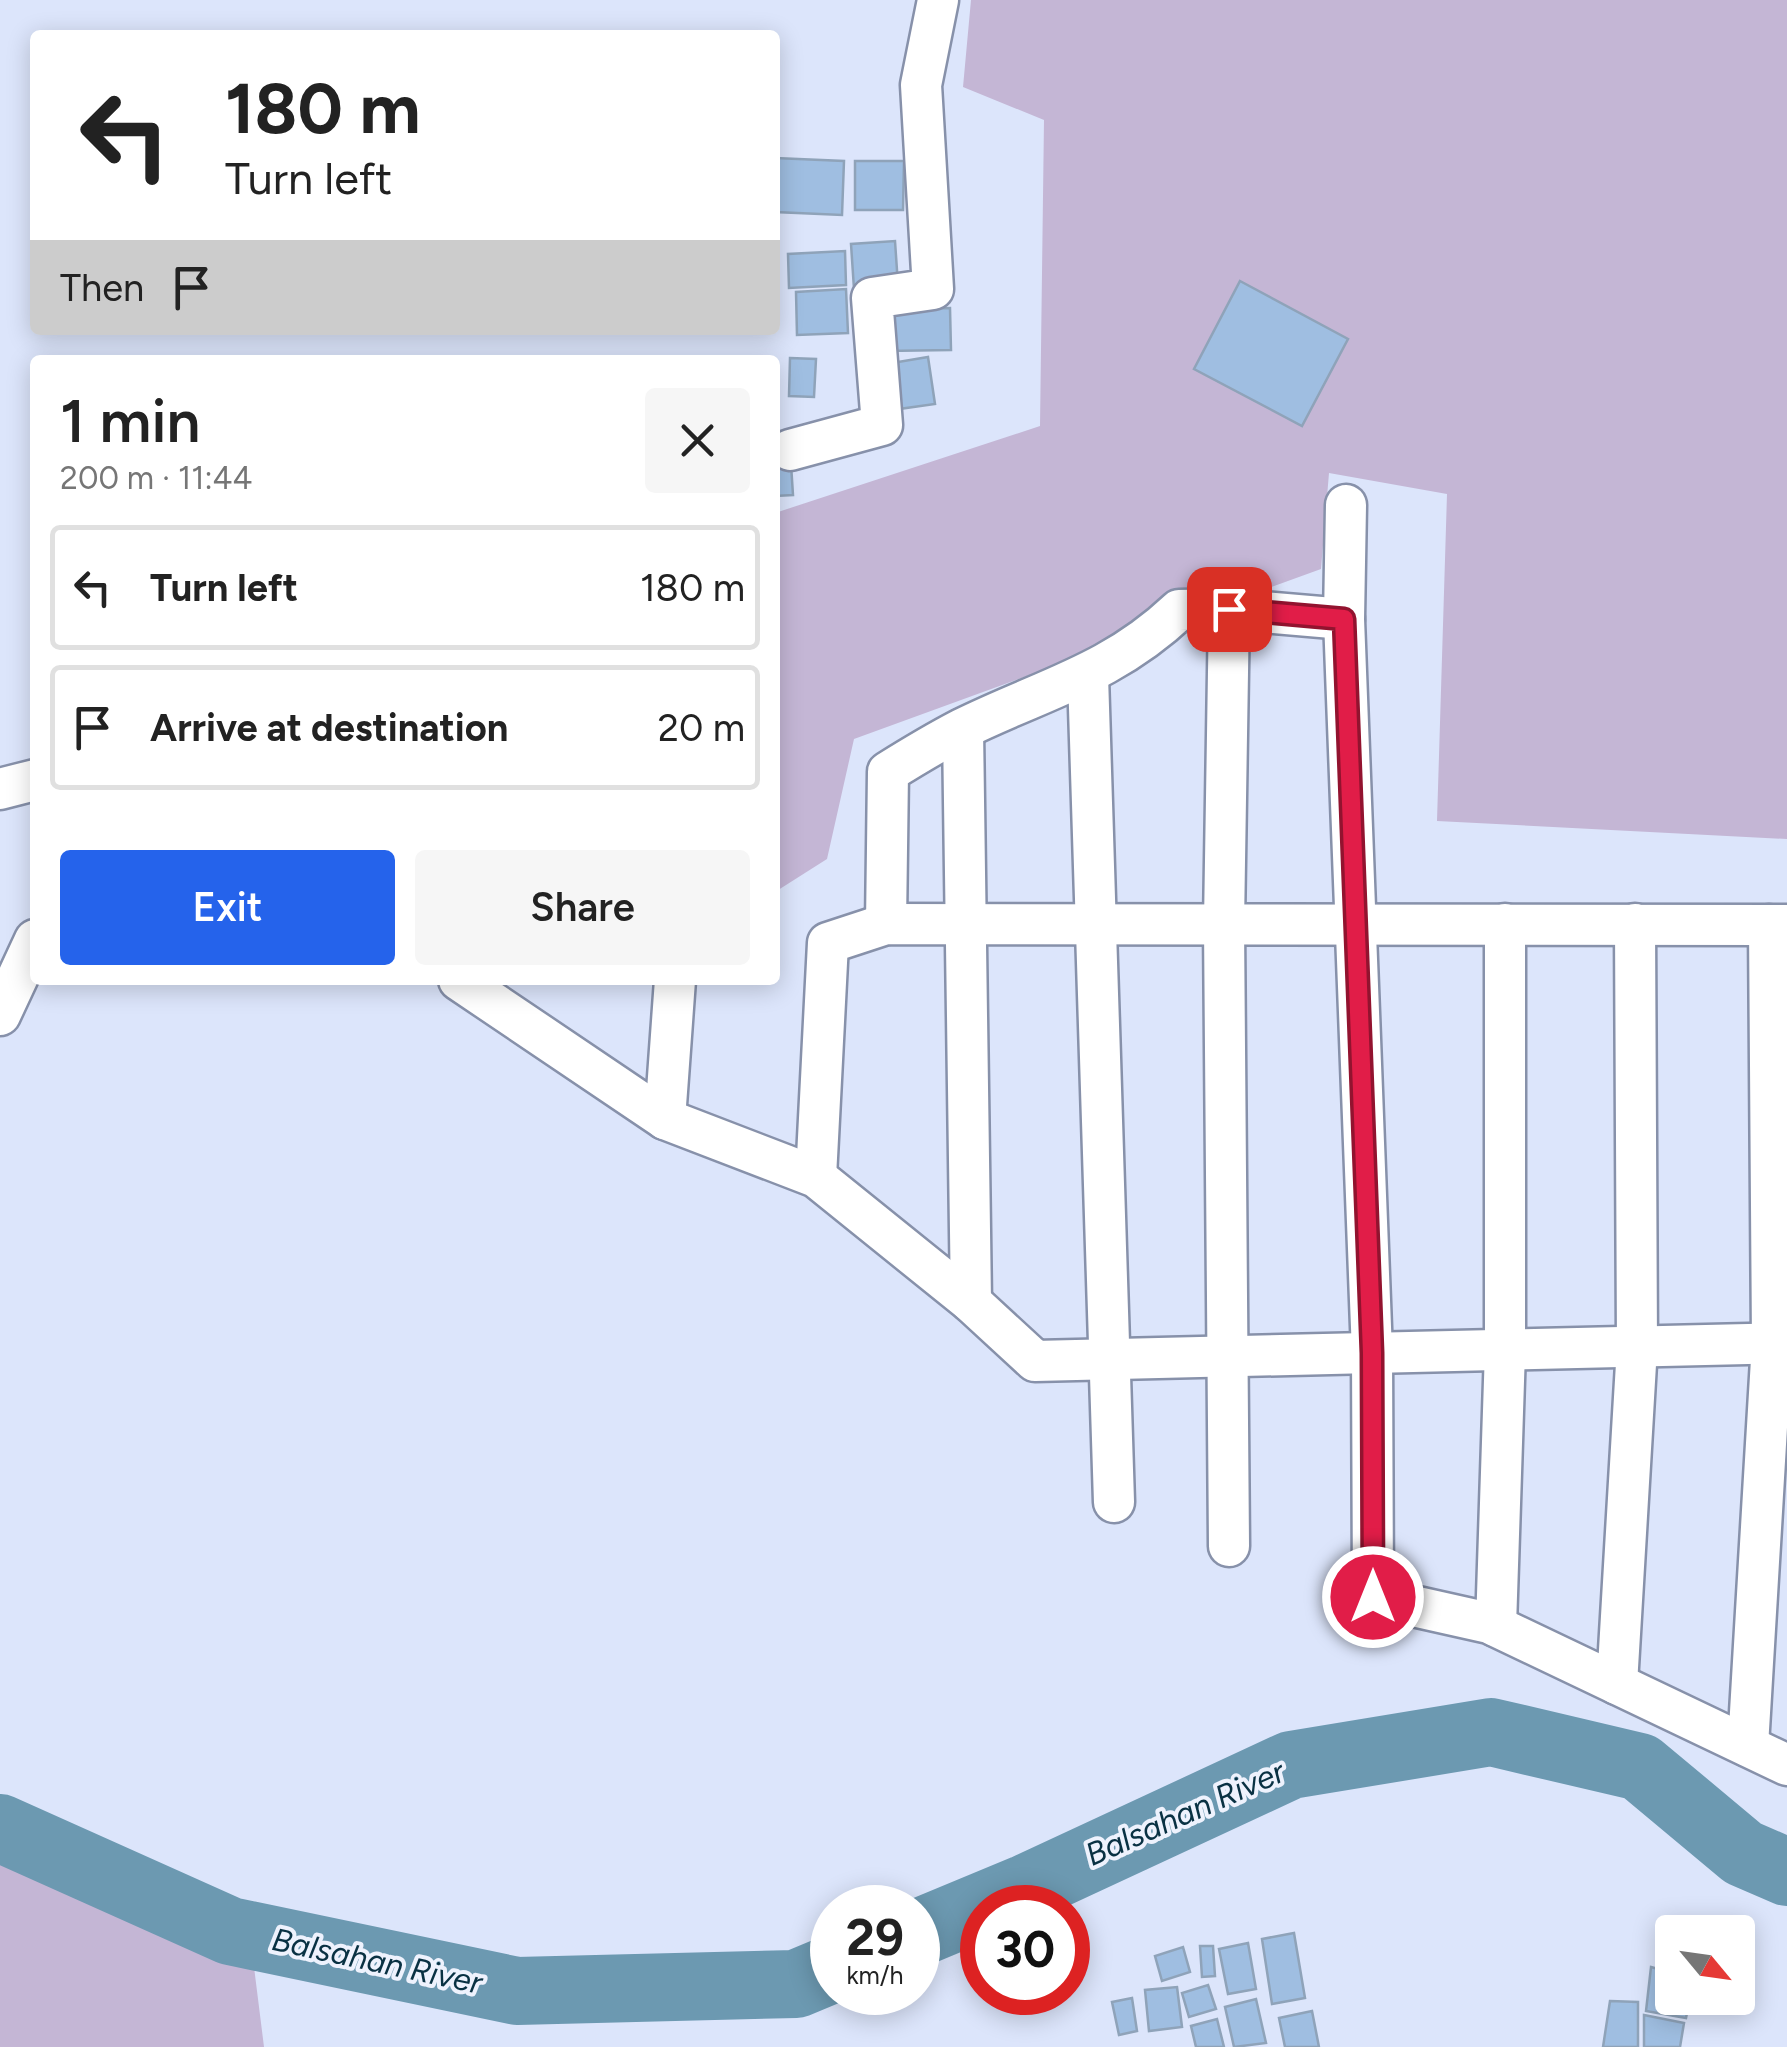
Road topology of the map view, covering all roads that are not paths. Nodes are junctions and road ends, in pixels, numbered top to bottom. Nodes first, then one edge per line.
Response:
1 (938, 0) edge
2 (790, 450) dead end
3 (1346, 505) dead end
4 (1229, 609) junction
5 (1344, 619) junction
6 (1088, 676) junction
7 (963, 729) junction
8 (30, 781) edge
9 (0, 789) edge
10 (886, 924) junction
11 (963, 924) junction
12 (1095, 924) junction
13 (1224, 924) junction
14 (1356, 924) junction
15 (1504, 924) junction
16 (1635, 924) junction
17 (1778, 925) edge
18 (30, 951) edge
19 (466, 985) edge
20 (676, 985) edge
21 (0, 1015) edge
22 (665, 1119) junction
23 (816, 1177) junction
24 (971, 1302) junction
25 (1779, 1343) edge
26 (1637, 1347) junction
27 (1505, 1350) junction
28 (1372, 1353) junction
29 (1229, 1356) junction
30 (1108, 1360) junction
31 (1114, 1502) dead end
32 (1229, 1546) dead end
33 (1496, 1626) junction
34 (1618, 1684) junction
35 (1748, 1746) junction
36 (1787, 1765) edge

1 - 2 street
3 - 5 street
4 - 5 street
4 - 6 street
4 - 13 street
5 - 14 street
6 - 7 street
6 - 12 street
7 - 10 street
7 - 11 street
8 - 9 street
10 - 11 street
10 - 23 street
11 - 12 street
11 - 24 street
12 - 13 street
12 - 30 street
13 - 14 street
13 - 29 street
14 - 15 street
14 - 28 street
15 - 16 street
15 - 27 street
16 - 17 street
16 - 26 street
17 - 25 street
18 - 21 street
19 - 22 street
20 - 22 street
22 - 23 street
23 - 24 street
24 - 30 street
25 - 26 street
25 - 35 street
26 - 27 street
26 - 34 street
27 - 28 street
27 - 33 street
28 - 29 street
28 - 33 street
29 - 30 street
29 - 32 street
30 - 31 street
33 - 34 street
34 - 35 street
35 - 36 street

